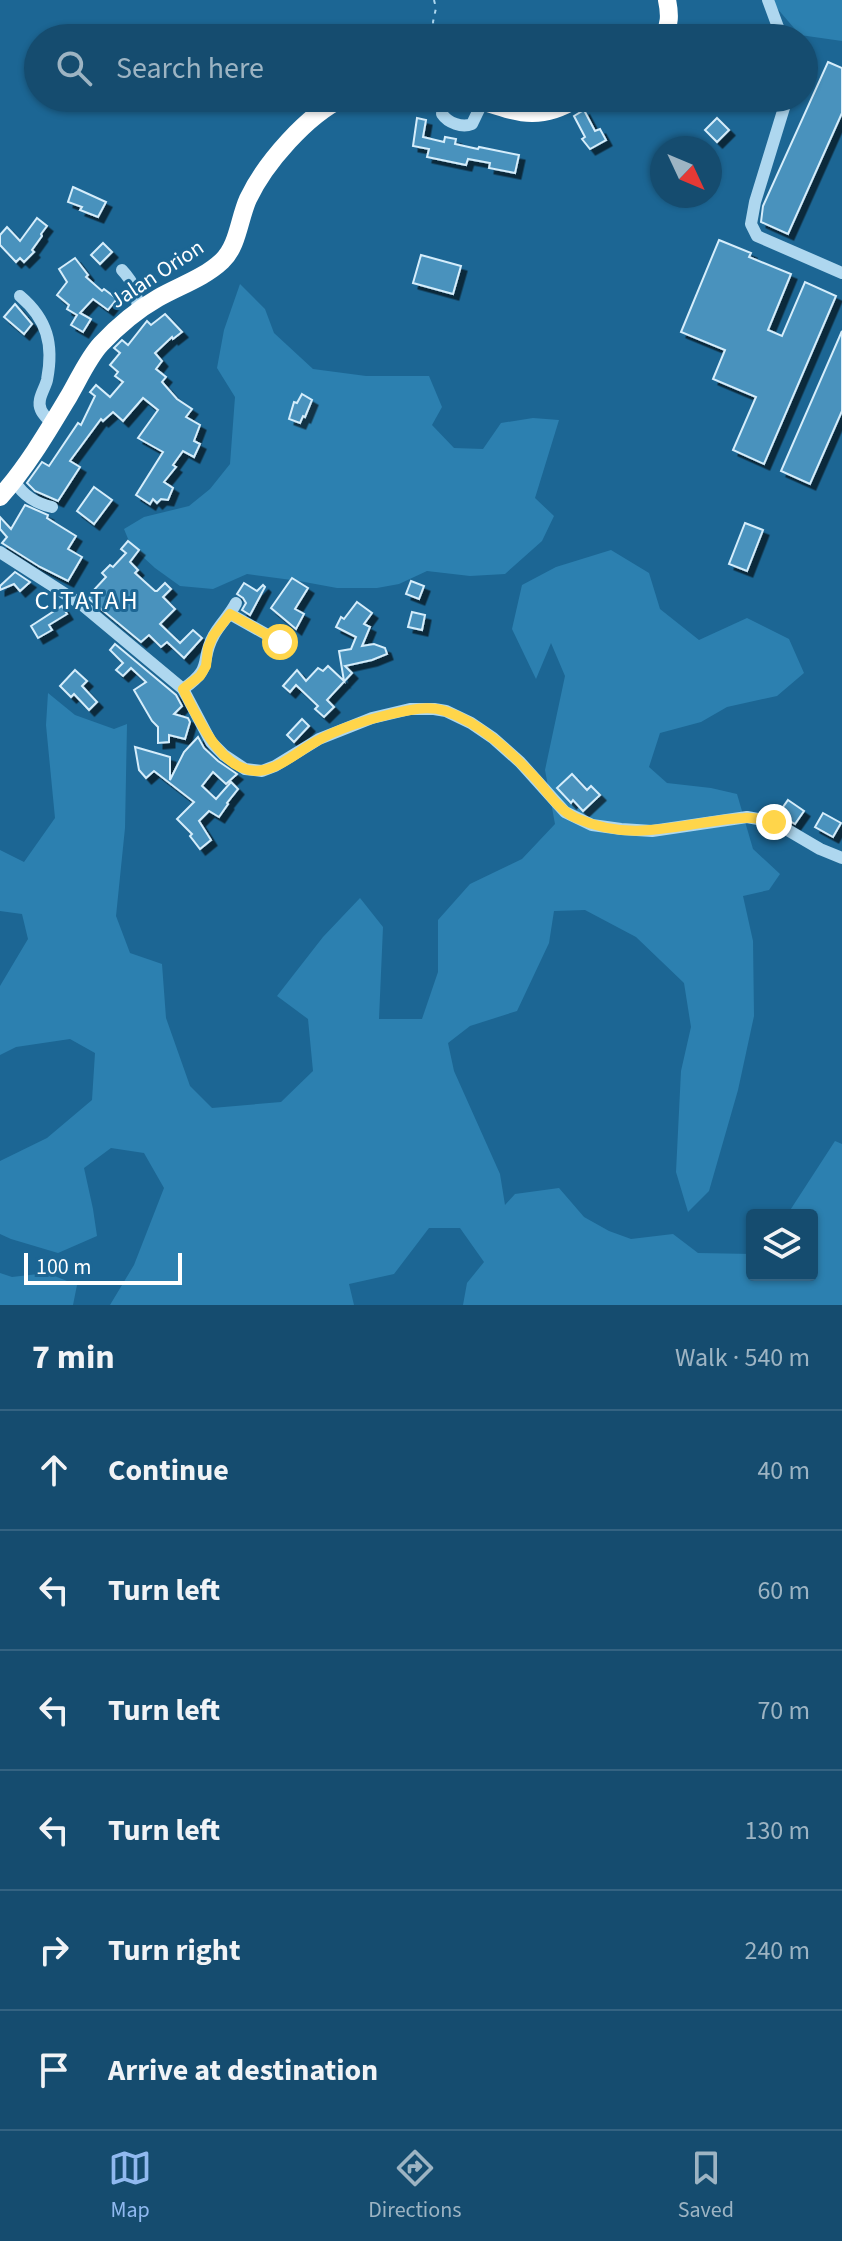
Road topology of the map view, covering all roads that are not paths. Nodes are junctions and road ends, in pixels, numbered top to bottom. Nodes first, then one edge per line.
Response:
1 (667, 0) edge
2 (768, 0) edge
3 (668, 24) edge
4 (777, 24) edge
5 (320, 112) edge
6 (442, 112) edge
7 (475, 112) edge
8 (525, 112) edge
9 (547, 112) edge
10 (783, 112) edge
11 (122, 270) dead end
12 (842, 273) edge
13 (20, 296) dead end
14 (138, 311) junction
15 (52, 424) junction
16 (14, 481) junction
17 (0, 497) edge
18 (52, 507) dead end
19 (0, 552) edge
20 (280, 642) dead end
21 (183, 689) junction
22 (842, 858) edge

1 - 3 highway
2 - 4 street
5 - 14 highway, Jalan Orion
6 - 7 street
8 - 9 highway
10 - 12 street
11 - 14 street
13 - 15 street
14 - 15 highway, Jalan Orion
15 - 16 highway, Jalan Orion
16 - 17 highway, Jalan Orion
16 - 18 street
19 - 21 street
20 - 21 street
21 - 22 street

